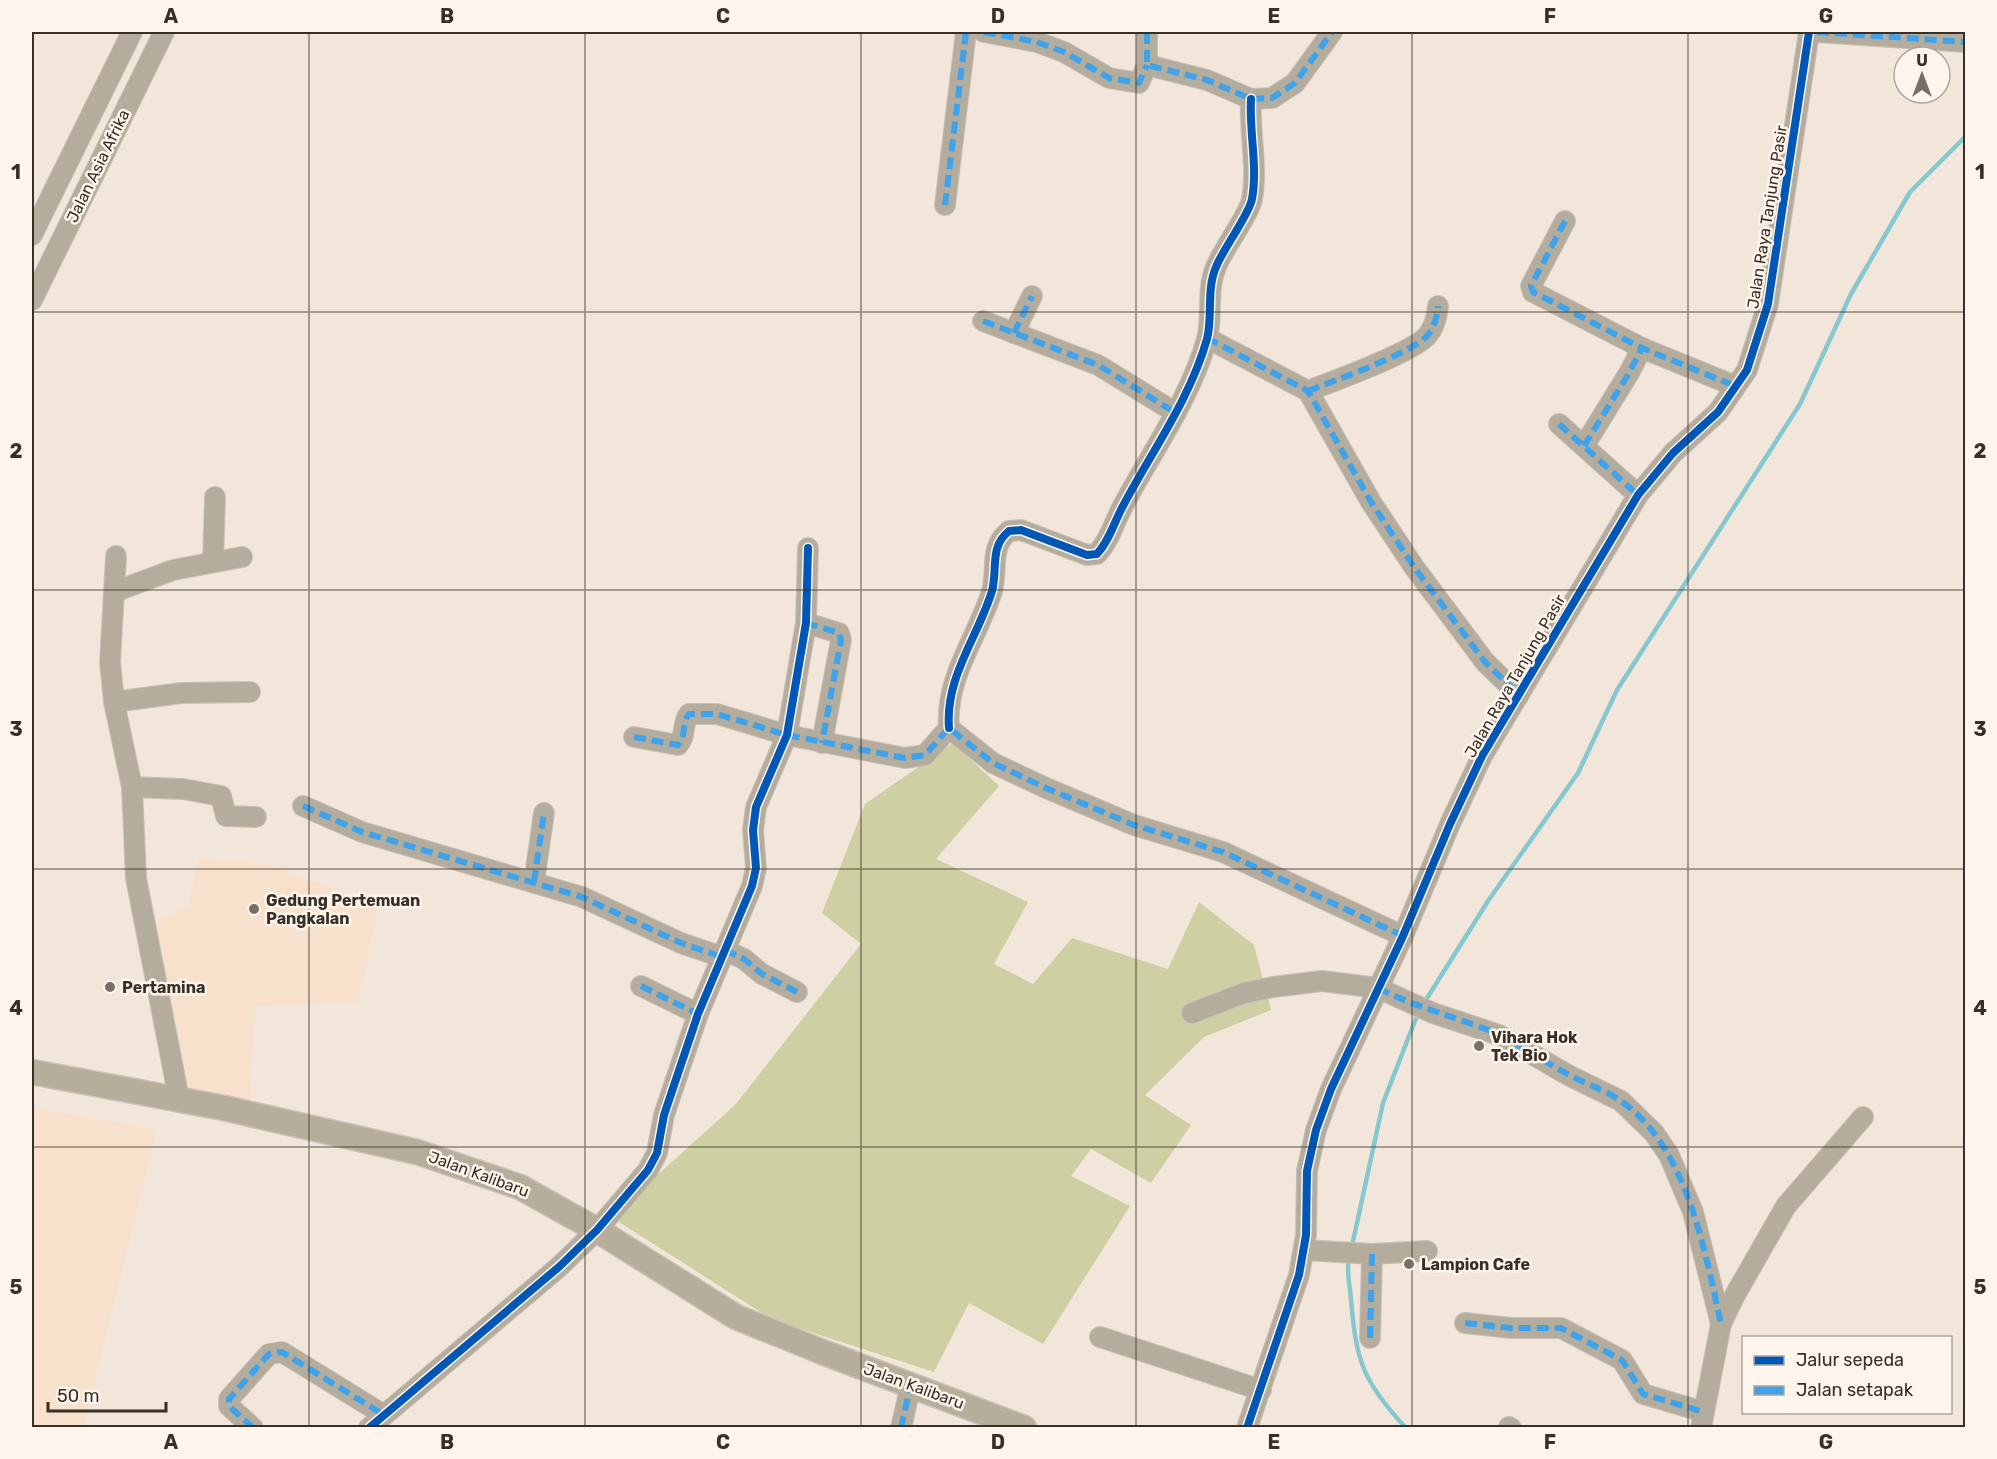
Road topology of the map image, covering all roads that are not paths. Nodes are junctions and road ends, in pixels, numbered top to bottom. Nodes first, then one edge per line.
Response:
1 (132, 32) edge
2 (164, 32) edge
3 (966, 32) edge
4 (984, 32) edge
5 (1147, 32) edge
6 (1332, 32) edge
7 (1809, 32) edge
8 (1817, 32) edge
9 (1965, 42) edge
10 (1147, 66) junction
11 (1251, 99) junction
12 (945, 205) dead end
13 (1565, 221) dead end
14 (32, 235) edge
15 (1032, 296) dead end
16 (32, 300) edge
17 (1438, 306) dead end
18 (983, 321) dead end
19 (1014, 333) junction
20 (1207, 338) junction
21 (1642, 348) junction
22 (1736, 386) junction
23 (1308, 391) junction
24 (1176, 413) junction
25 (1559, 424) dead end
26 (1584, 446) junction
27 (1638, 495) junction
28 (215, 497) dead end
29 (808, 548) dead end
30 (116, 556) dead end
31 (242, 557) dead end
32 (213, 562) junction
33 (114, 592) junction
34 (806, 623) junction
35 (250, 692) dead end
36 (1519, 695) junction
37 (114, 702) junction
38 (949, 728) junction
39 (787, 735) junction
40 (634, 737) dead end
41 (822, 743) junction
42 (132, 787) junction
43 (303, 806) dead end
44 (544, 813) dead end
45 (256, 817) dead end
46 (534, 882) junction
47 (1403, 936) junction
48 (724, 953) junction
49 (641, 986) dead end
50 (1384, 991) junction
51 (797, 992) dead end
52 (1192, 1013) dead end
53 (698, 1014) junction
54 (32, 1072) edge
55 (178, 1099) junction
56 (1863, 1117) dead end
57 (597, 1230) junction
58 (1304, 1250) junction
59 (1427, 1251) dead end
60 (1366, 1254) junction
61 (1465, 1323) dead end
62 (1721, 1324) junction
63 (1100, 1337) dead end
64 (1370, 1338) dead end
65 (911, 1384) junction
66 (1261, 1390) junction
67 (1702, 1420) edge
68 (376, 1421) edge
69 (253, 1428) edge
70 (901, 1428) edge
71 (1024, 1428) edge
72 (1247, 1428) edge

1 - 14 street, Jalan Asia Afrika
2 - 16 street, Jalan Asia Afrika
3 - 12 street
4 - 10 street
5 - 10 street
6 - 11 street
7 - 22 street, Jalan Raya Tanjung Pasir
8 - 9 street
10 - 11 street
11 - 20 street
13 - 21 street
15 - 19 street
17 - 23 street
18 - 19 street
19 - 24 street
20 - 23 street
20 - 24 street
21 - 22 street
21 - 26 street
22 - 27 street, Jalan Raya Tanjung Pasir
23 - 36 street
24 - 38 street
25 - 26 street
26 - 27 street
27 - 36 street, Jalan Raya Tanjung Pasir
28 - 32 street
29 - 34 street
30 - 33 street
31 - 32 street
32 - 33 street
33 - 37 street
34 - 39 street
34 - 41 street
35 - 37 street
36 - 47 street, Jalan Raya Tanjung Pasir
37 - 42 street
38 - 41 street
38 - 47 street
39 - 40 street
39 - 41 street
39 - 48 street
42 - 45 street
42 - 55 street
43 - 46 street
44 - 46 street
46 - 48 street
47 - 50 street, Jalan Raya Tanjung Pasir
48 - 51 street
48 - 53 street
49 - 53 street
50 - 52 street
50 - 58 street, Jalan Raya Tanjung Pasir
50 - 62 street
53 - 57 street
54 - 55 main road, Jalan Kalibaru
55 - 57 main road, Jalan Kalibaru
56 - 62 street
57 - 65 main road, Jalan Kalibaru
57 - 68 street
58 - 60 street
58 - 66 street, Jalan Raya Tanjung Pasir
59 - 60 street
60 - 64 street
61 - 67 street
62 - 67 street
63 - 66 street
65 - 70 street
65 - 71 main road, Jalan Kalibaru
66 - 72 street, Jalan Raya Tanjung Pasir
68 - 69 street

